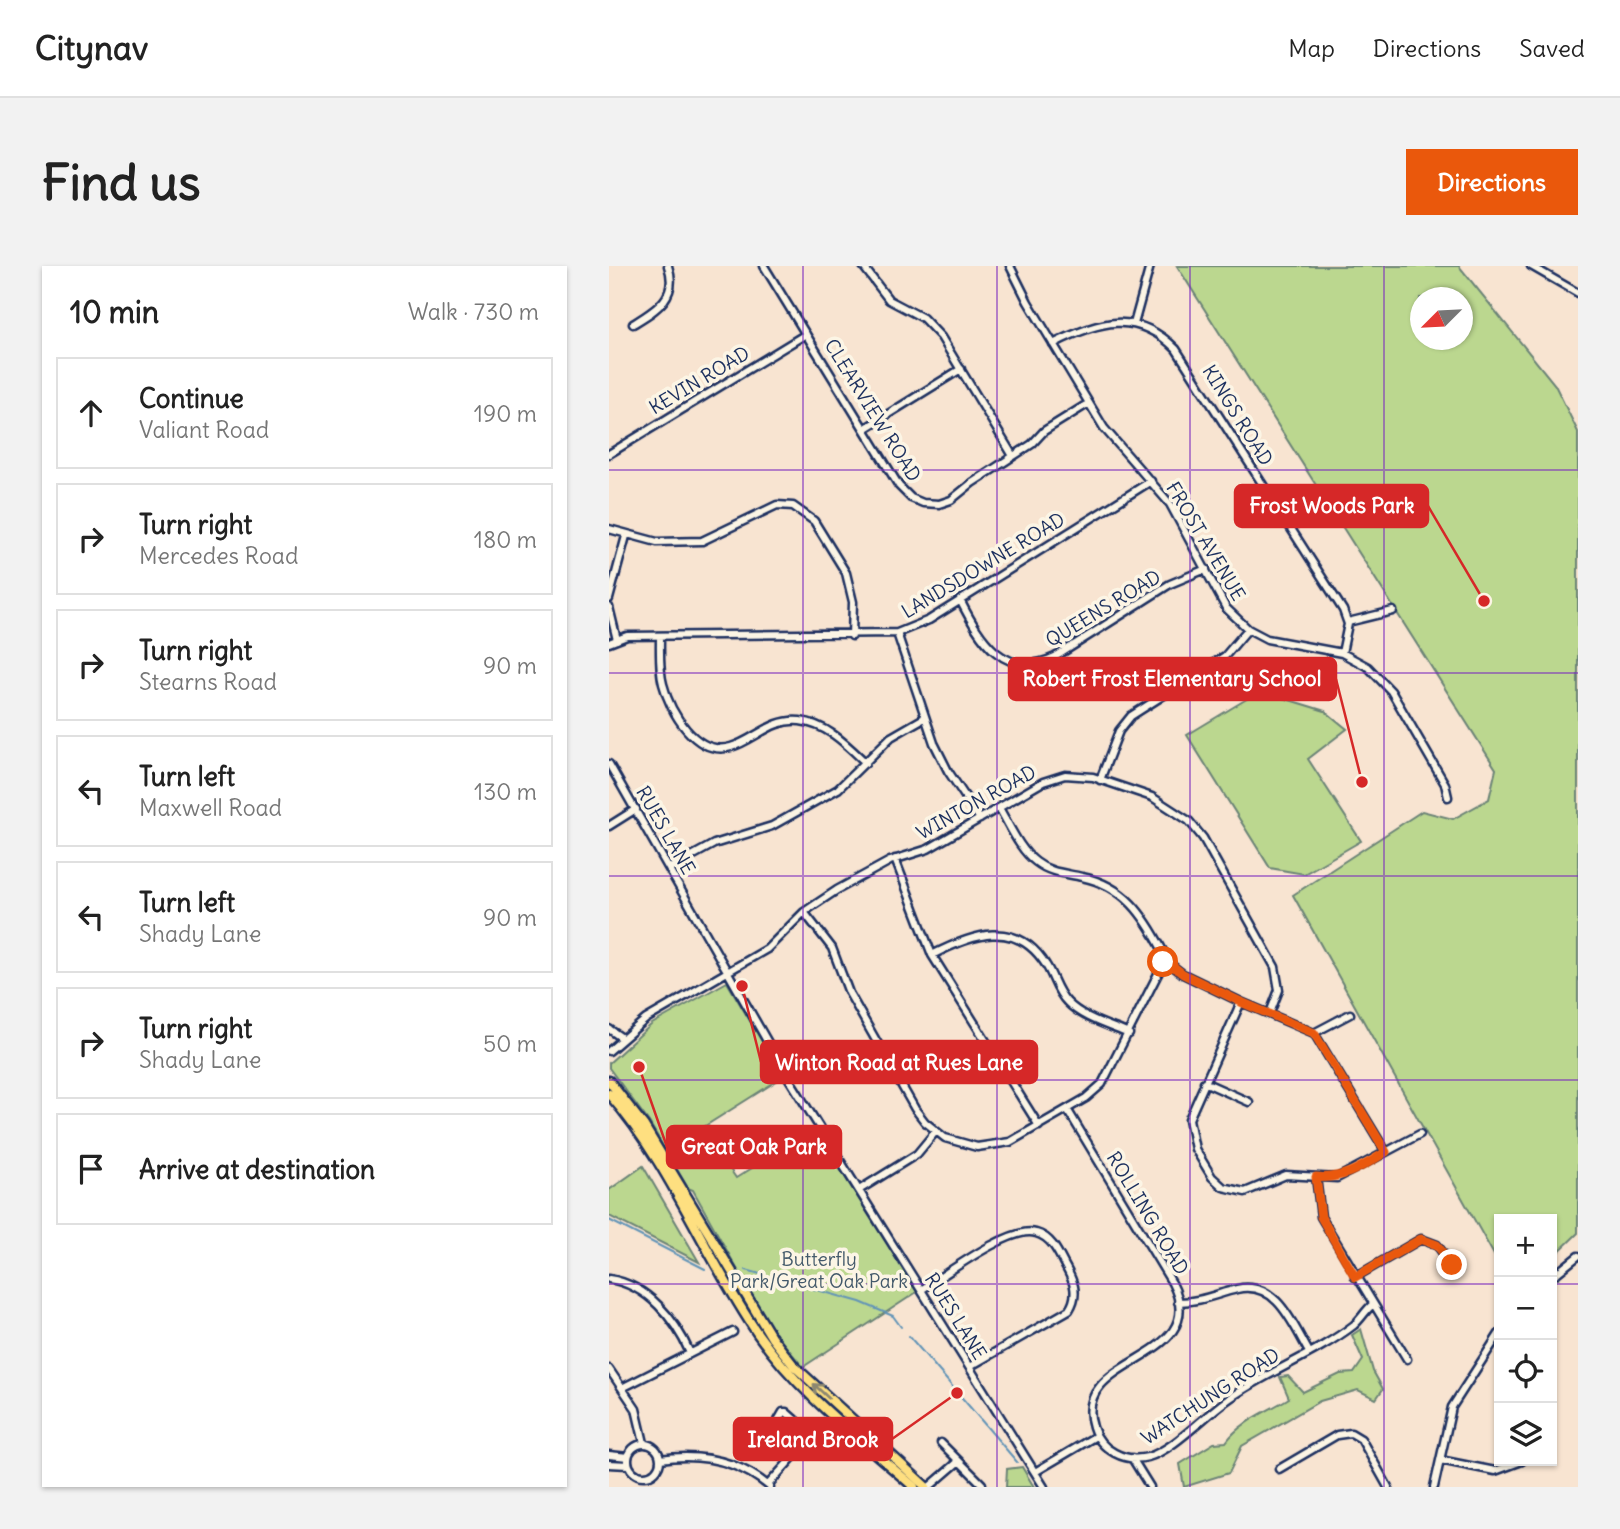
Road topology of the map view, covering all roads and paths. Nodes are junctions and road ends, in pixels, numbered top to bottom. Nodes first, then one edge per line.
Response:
1 (668, 266) edge
2 (764, 266) edge
3 (863, 266) edge
4 (1010, 266) edge
5 (1150, 266) edge
6 (1531, 266) edge
7 (1578, 293) edge
8 (633, 324) dead end
9 (1134, 324) junction
10 (806, 334) junction
11 (1053, 344) junction
12 (961, 369) junction
13 (1089, 403) junction
14 (864, 429) junction
15 (609, 454) edge
16 (1013, 456) junction
17 (1151, 481) junction
18 (609, 530) edge
19 (626, 536) junction
20 (1206, 569) junction
21 (609, 599) edge
22 (960, 600) junction
23 (609, 607) edge
24 (1393, 611) dead end
25 (1348, 622) junction
26 (1248, 629) junction
27 (897, 633) junction
28 (660, 636) junction
29 (852, 636) junction
30 (617, 640) junction
31 (609, 643) edge
32 (1342, 653) junction
33 (924, 718) junction
34 (866, 763) junction
35 (609, 764) edge
36 (1100, 780) junction
37 (1448, 797) dead end
38 (999, 808) junction
39 (636, 809) junction
40 (980, 819) junction
41 (609, 826) edge
42 (895, 859) junction
43 (670, 868) junction
44 (804, 912) junction
45 (932, 955) junction
46 (1165, 960) junction
47 (727, 971) junction
48 (1241, 1002) junction
49 (1270, 1013) junction
50 (1350, 1014) dead end
51 (609, 1029) edge
52 (1314, 1033) junction
53 (1129, 1034) junction
54 (622, 1038) junction
55 (609, 1051) edge
56 (609, 1081) edge
57 (1204, 1082) junction
58 (609, 1094) edge
59 (1249, 1102) dead end
60 (1067, 1109) junction
61 (1039, 1126) junction
62 (936, 1131) junction
63 (1420, 1134) dead end
64 (1386, 1152) junction
65 (1316, 1177) junction
66 (859, 1190) junction
67 (1578, 1256) edge
68 (1452, 1265) dead end
69 (1557, 1272) edge
70 (1355, 1277) junction
71 (609, 1279) edge
72 (921, 1290) junction
73 (1178, 1302) junction
74 (1371, 1305) junction
75 (733, 1332) dead end
76 (1495, 1340) edge
77 (1309, 1352) junction
78 (690, 1353) junction
79 (1407, 1359) dead end
80 (969, 1367) junction
81 (609, 1368) edge
82 (624, 1387) junction
83 (1096, 1436) junction
84 (644, 1443) junction
85 (941, 1443) dead end
86 (802, 1447) junction
87 (609, 1455) edge
88 (1132, 1458) junction
89 (660, 1459) junction
90 (628, 1461) junction
91 (1440, 1461) junction
92 (958, 1462) junction
93 (609, 1464) edge
94 (1508, 1466) edge
95 (1279, 1469) dead end
96 (1035, 1472) junction
97 (982, 1484) dead end
98 (769, 1486) edge
99 (914, 1487) edge
100 (927, 1487) edge
101 (1044, 1487) edge
102 (1150, 1487) edge
103 (1388, 1487) edge
104 (1434, 1487) edge

1 - 8 street
2 - 10 street, CLEARVIEW ROAD
3 - 12 street
4 - 11 street, FROST AVENUE
5 - 9 street
6 - 7 street
9 - 11 street, KINGS ROAD
9 - 25 street, KINGS ROAD
10 - 14 street, CLEARVIEW ROAD
10 - 15 street, KEVIN ROAD
11 - 13 street, FROST AVENUE
12 - 14 street
12 - 16 street
13 - 16 street, CLEARVIEW ROAD
13 - 17 street, FROST AVENUE
14 - 16 street, CLEARVIEW ROAD
17 - 20 street, FROST AVENUE
17 - 22 street, LANDSDOWNE ROAD
18 - 19 street
19 - 21 street
19 - 29 street
20 - 22 street, QUEENS ROAD
20 - 26 street, FROST AVENUE
22 - 27 street, LANDSDOWNE ROAD
23 - 30 street
24 - 25 street
25 - 32 street
26 - 32 street, FROST AVENUE
26 - 36 street
27 - 29 street, LANDSDOWNE ROAD
27 - 33 street
28 - 29 street, LANDSDOWNE ROAD
28 - 30 street, LANDSDOWNE ROAD
28 - 34 street
30 - 31 street, LANDSDOWNE ROAD
32 - 37 street, FROST AVENUE
33 - 34 street
33 - 40 street
34 - 43 street
35 - 39 street, RUES LANE
36 - 38 street, WINTON ROAD
36 - 49 street, WINTON ROAD
38 - 40 street, WINTON ROAD
38 - 46 street
39 - 41 street
39 - 43 street, RUES LANE
40 - 42 street, WINTON ROAD
42 - 44 street, WINTON ROAD
42 - 45 street
43 - 47 street, RUES LANE
44 - 47 street, WINTON ROAD
44 - 62 street
45 - 53 street
45 - 61 street
46 - 48 street
46 - 53 street
47 - 54 street, WINTON ROAD
47 - 66 street, RUES LANE
48 - 49 street
48 - 57 street
49 - 52 street
50 - 52 street
51 - 54 street
52 - 64 street
53 - 60 street
54 - 55 street, WINTON ROAD
100 -> 56 main road
57 - 59 street
57 - 65 street
58 - 99 main road
60 - 61 street
60 - 73 street, ROLLING ROAD
61 - 62 street
62 - 66 street
63 - 64 street
64 - 65 street
65 - 70 street
66 - 72 street, RUES LANE
67 - 69 street
68 - 70 street
70 - 74 street
71 - 78 street
72 - 80 street, RUES LANE
72 - 80 street
73 - 77 street
73 - 83 street, ROLLING ROAD
74 - 77 street, WATCHUNG ROAD
74 - 79 street
75 - 78 street
76 - 91 street
77 - 88 street, WATCHUNG ROAD
78 - 82 street
80 - 96 street, RUES LANE
81 - 82 street
82 - 84 street
83 - 88 street, WATCHUNG ROAD
83 - 96 street
84 - 89 street
84 - 90 street
85 - 92 street
86 - 86 street
86 - 98 street
87 - 90 street
88 - 102 street
89 - 90 street
89 - 98 street
90 - 93 street
91 - 94 street
91 - 104 street
92 - 97 street
92 - 100 street
95 - 103 street
96 - 101 street, RUES LANE

